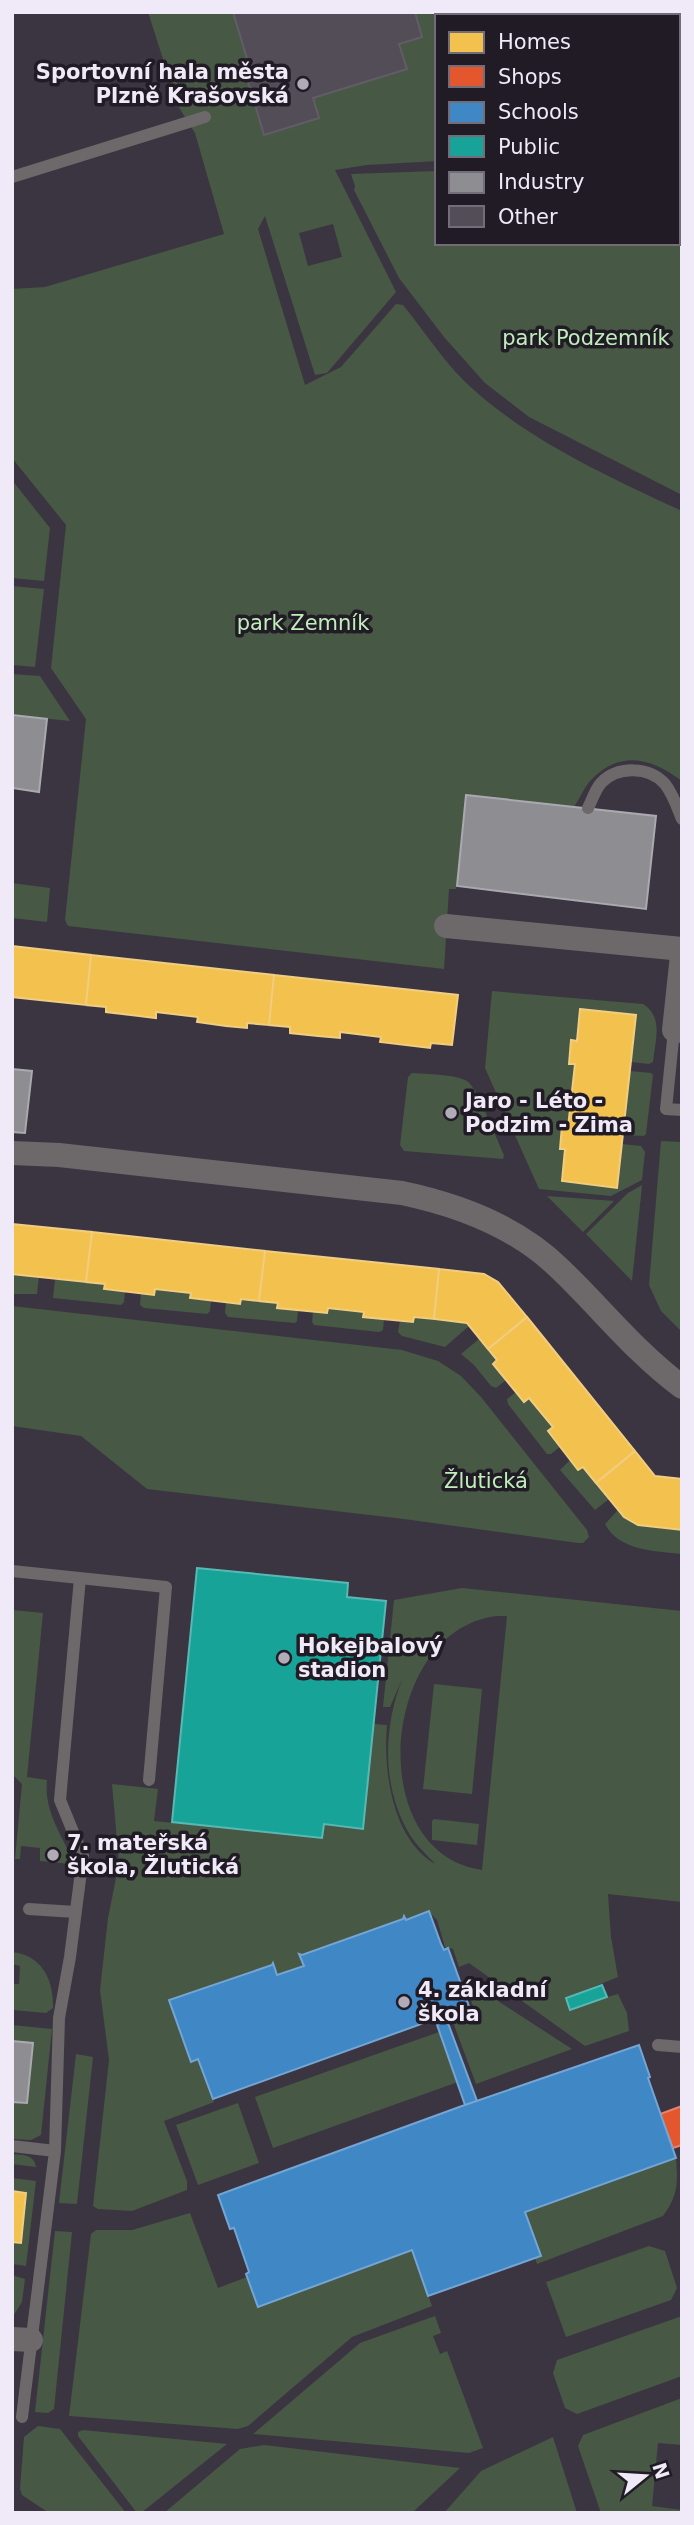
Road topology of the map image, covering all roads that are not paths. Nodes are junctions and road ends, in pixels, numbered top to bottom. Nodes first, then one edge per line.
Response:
1 (205, 117) dead end
2 (12, 177) edge
3 (588, 808) dead end
4 (682, 819) edge
5 (446, 926) dead end
6 (682, 952) edge
7 (678, 1031) edge
8 (682, 1110) edge
9 (12, 1153) edge
10 (682, 1387) edge
11 (12, 1571) edge
12 (80, 1578) junction
13 (149, 1780) dead end
14 (29, 1909) dead end
15 (75, 1912) junction
16 (658, 2045) dead end
17 (682, 2048) edge
18 (12, 2146) edge
19 (55, 2151) junction
20 (22, 2340) edge
21 (22, 2417) dead end

1 - 2 lane
3 - 4 lane
5 - 6 street
6 - 7 street
7 - 8 lane
9 - 10 street
11 - 12 lane
12 - 13 lane
12 - 15 lane
14 - 15 lane
15 - 19 lane
16 - 17 lane
18 - 19 lane
19 - 20 lane
20 - 21 lane

